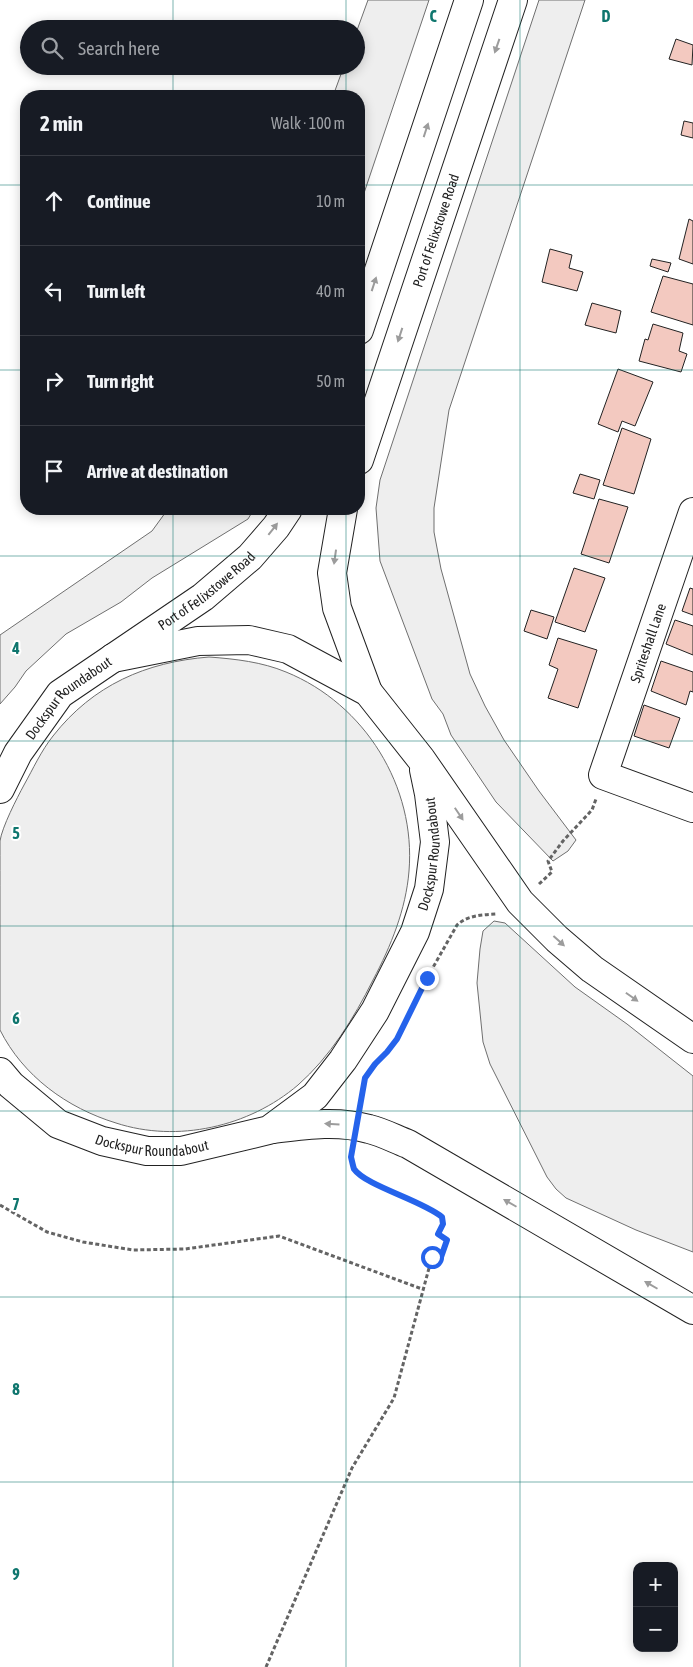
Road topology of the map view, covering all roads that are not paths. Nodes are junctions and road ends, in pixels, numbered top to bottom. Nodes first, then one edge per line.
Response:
1 (469, 0) edge
2 (513, 0) edge
3 (365, 312) edge
4 (365, 442) edge
5 (693, 512) edge
6 (284, 515) edge
7 (341, 515) edge
8 (113, 658) junction
9 (368, 692) junction
10 (421, 759) junction
11 (0, 789) edge
12 (693, 808) edge
13 (693, 1040) edge
14 (0, 1072) edge
15 (269, 1130) junction
16 (693, 1310) edge

3 -> 1 main road
2 -> 4 main road, Port of Felixstowe Road
5 - 12 main road, Spriteshall Lane
8 -> 6 main road, Port of Felixstowe Road
7 -> 9 main road
8 - 9 main road, Dockspur Roundabout
8 - 11 main road, Dockspur Roundabout
9 - 10 main road, Dockspur Roundabout
10 -> 13 main road
10 - 15 main road, Dockspur Roundabout
14 - 15 main road, Dockspur Roundabout
16 -> 15 main road

